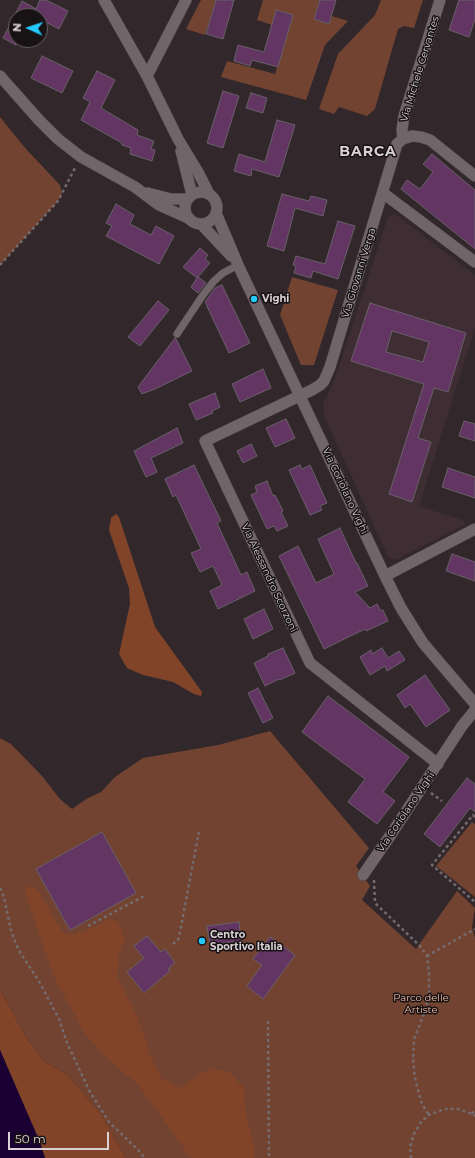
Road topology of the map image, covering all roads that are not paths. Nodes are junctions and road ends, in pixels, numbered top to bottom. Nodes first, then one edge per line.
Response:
1 (104, 0) edge
2 (186, 0) edge
3 (440, 0) edge
4 (0, 76) edge
5 (147, 76) junction
6 (178, 139) junction
7 (403, 139) junction
8 (475, 176) edge
9 (135, 187) junction
10 (383, 193) junction
11 (209, 194) junction
12 (190, 197) junction
13 (216, 214) junction
14 (188, 218) junction
15 (201, 224) junction
16 (475, 262) edge
17 (238, 265) junction
18 (177, 334) dead end
19 (300, 396) junction
20 (475, 529) edge
21 (385, 576) junction
22 (473, 698) edge
23 (475, 710) edge
24 (438, 764) junction
25 (363, 875) dead end

1 - 5 street
2 - 5 street
3 - 7 street, Via Michele Cervantes
4 - 9 street
5 - 6 street
6 - 11 street
6 - 12 street
7 - 8 street
7 - 10 street, Via Giovanni Verga
9 - 12 street
9 - 14 street
10 - 16 street
10 - 19 street, Via Giovanni Verga
11 - 12 street
11 - 13 street
12 - 14 street
13 - 15 street
13 - 17 street, Via Coriolano Vighi
14 - 15 street
15 - 17 street, Via Coriolano Vighi
17 - 18 lane
17 - 19 street, Via Coriolano Vighi
19 - 21 street, Via Coriolano Vighi
19 - 24 street, Via Alessandro Scorzoni
20 - 21 street
21 - 22 street, Via Coriolano Vighi
23 - 24 street, Via Coriolano Vighi
24 - 25 street, Via Coriolano Vighi

